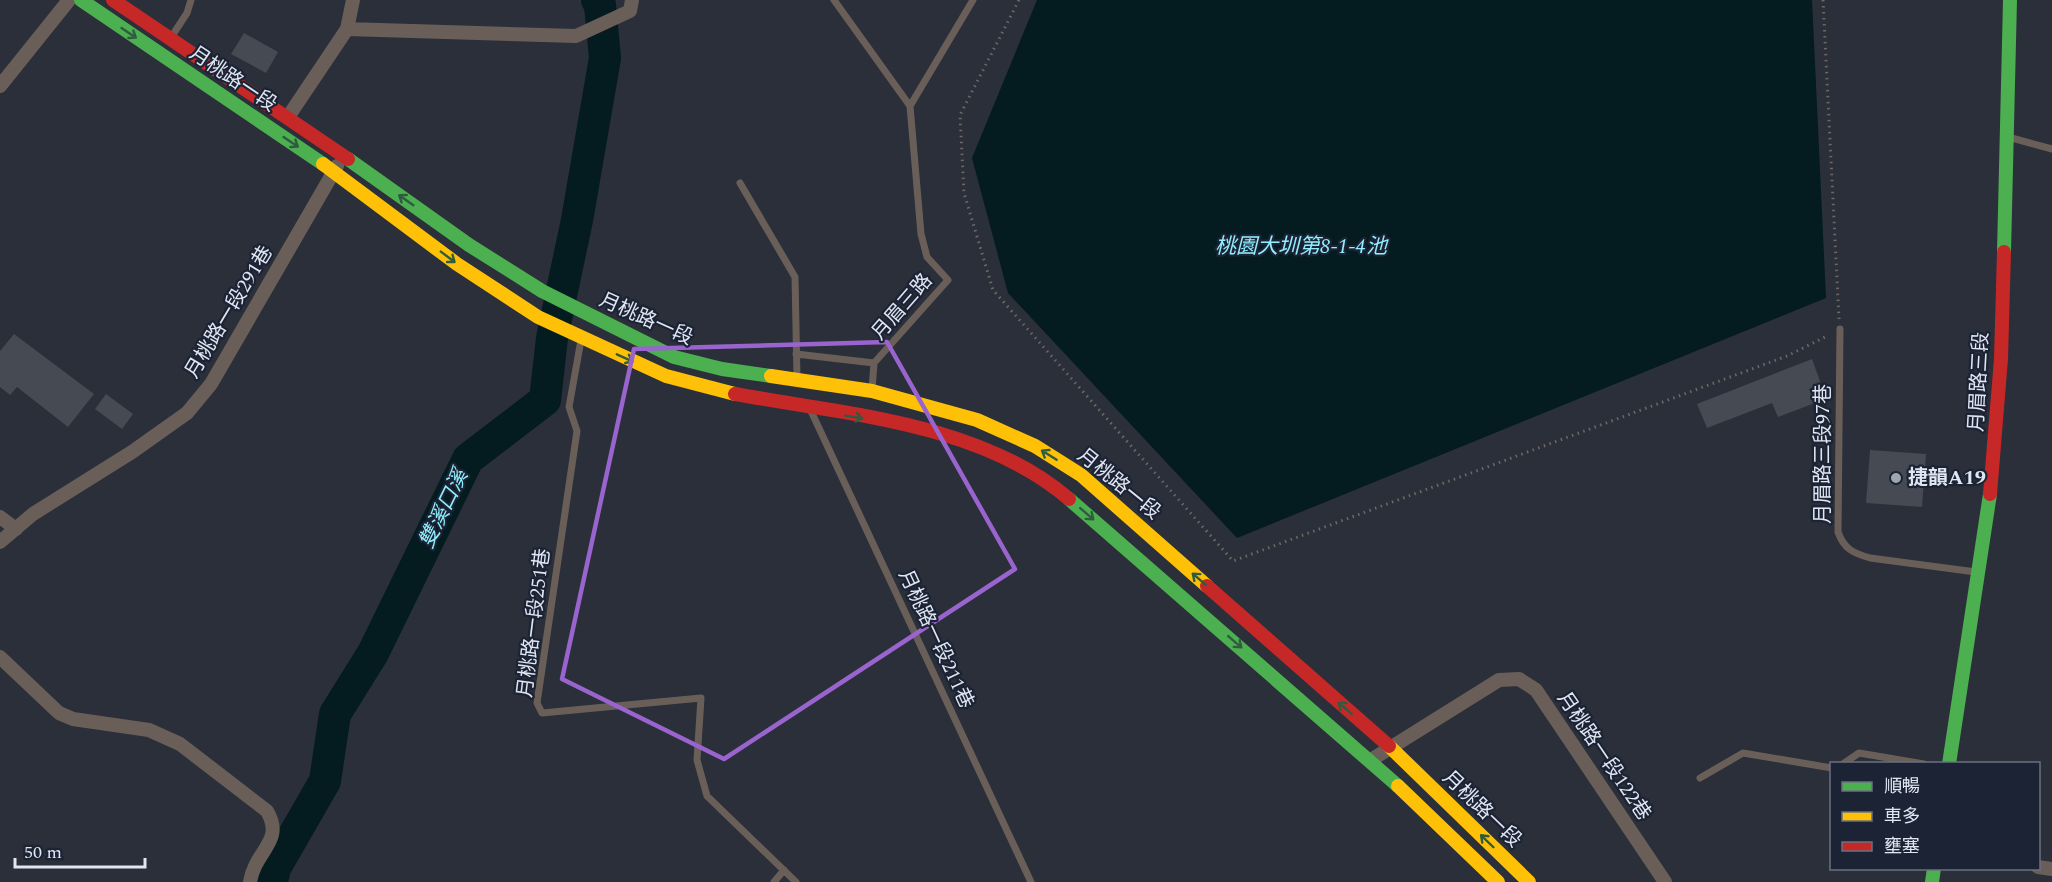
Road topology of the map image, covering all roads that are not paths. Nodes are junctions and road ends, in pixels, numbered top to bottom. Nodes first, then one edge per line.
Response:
1 (69, 0) edge
2 (81, 0) edge
3 (113, 0) edge
4 (191, 0) edge
5 (353, 0) edge
6 (834, 0) edge
7 (973, 0) edge
8 (2010, 0) edge
9 (631, 5) edge
10 (347, 29) junction
11 (171, 39) junction
12 (0, 86) edge
13 (910, 106) junction
14 (288, 117) junction
15 (2006, 136) junction
16 (2052, 149) edge
17 (343, 156) junction
18 (334, 172) junction
19 (740, 183) dead end
20 (1840, 329) road end
21 (577, 336) junction
22 (796, 354) junction
23 (874, 363) junction
24 (797, 380) junction
25 (872, 391) junction
26 (811, 410) junction
27 (0, 517) edge
28 (16, 529) junction
29 (0, 542) edge
30 (1978, 572) junction
31 (0, 657) edge
32 (1391, 748) junction
33 (1371, 760) junction
34 (1846, 762) edge
35 (1912, 762) edge
36 (1950, 762) edge
37 (1830, 768) edge
38 (1700, 778) dead end
39 (784, 870) junction
40 (250, 882) edge
41 (774, 882) edge
42 (796, 882) edge
43 (1031, 882) edge
44 (1498, 882) edge
45 (1529, 882) edge
46 (1665, 882) edge

1 - 12 street
2 -> 18 street, 月桃路一段
3 - 11 street, 月桃路一段
4 - 11 lane
5 - 10 street
6 - 13 lane
7 - 13 lane
8 - 15 street, 月眉路三段
9 - 10 street
10 - 14 street
11 - 14 street, 月桃路一段
13 - 23 lane, 月眉三路
14 - 17 street, 月桃路一段
15 - 16 lane
15 - 30 street, 月眉路三段
17 - 18 street, 月桃路一段291巷
24 -> 17 street, 月桃路一段
18 -> 21 street, 月桃路一段
18 - 28 street, 月桃路一段291巷
19 - 22 lane
20 - 30 lane, 月眉路三段97巷
21 -> 26 street
21 - 39 lane, 月桃路一段251巷
22 - 23 lane
22 - 24 lane
23 - 25 lane, 月眉三路
24 - 25 street, 月桃路一段
24 - 26 street
32 -> 25 street, 月桃路一段
26 -> 33 street
26 - 43 lane, 月桃路一段211巷
27 - 28 street
28 - 29 street, 月桃路一段291巷
30 - 36 street, 月眉路三段
31 - 40 street
32 - 33 street, 月桃路一段122巷
45 -> 32 street, 月桃路一段
32 - 46 street, 月桃路一段122巷
33 - 44 street
34 - 35 lane
37 - 38 lane
39 - 41 lane
39 - 42 lane, 月桃路一段251巷

